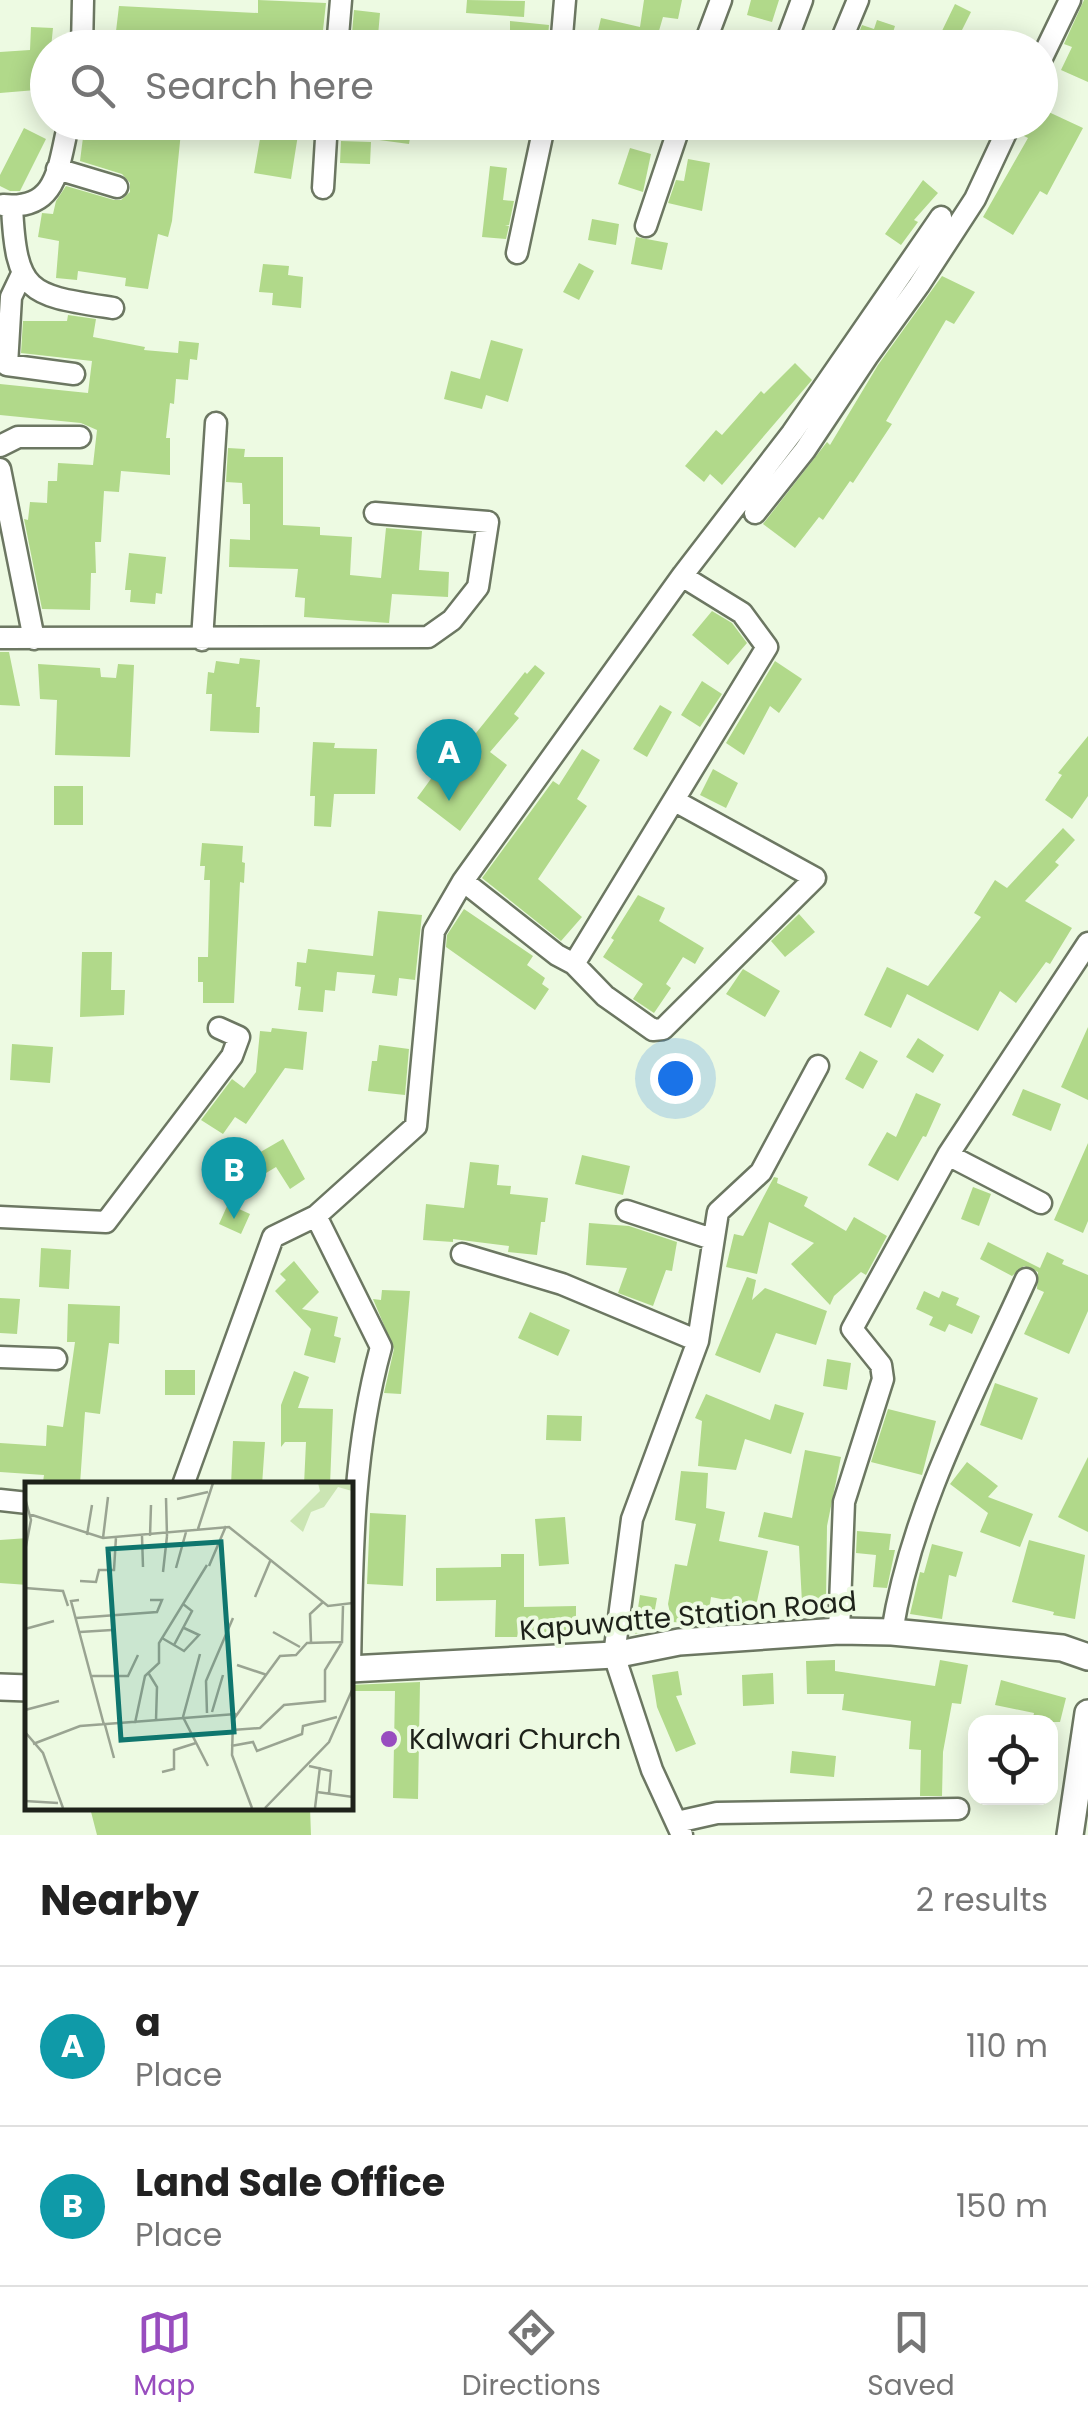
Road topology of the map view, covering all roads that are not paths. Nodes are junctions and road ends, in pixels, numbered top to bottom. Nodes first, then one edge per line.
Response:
1 (83, 0) edge
2 (341, 0) edge
3 (565, 0) edge
4 (721, 0) edge
5 (802, 0) edge
6 (858, 0) edge
7 (1070, 0) edge
8 (82, 30) edge
9 (338, 30) edge
10 (562, 30) edge
11 (710, 30) edge
12 (791, 30) edge
13 (846, 30) edge
14 (1055, 30) edge
15 (64, 140) edge
16 (326, 140) edge
17 (541, 140) edge
18 (675, 140) edge
19 (1003, 140) edge
20 (57, 168) junction
21 (117, 188) dead end
22 (323, 188) dead end
23 (6, 206) edge
24 (941, 218) dead end
25 (646, 226) dead end
26 (518, 253) dead end
27 (21, 276) junction
28 (113, 308) dead end
29 (74, 374) dead end
30 (216, 423) dead end
31 (80, 438) dead end
32 (0, 446) edge
33 (0, 469) edge
34 (375, 513) dead end
35 (755, 513) dead end
36 (682, 576) junction
37 (0, 638) edge
38 (34, 638) junction
39 (202, 640) junction
40 (674, 801) junction
41 (463, 881) junction
42 (1088, 942) edge
43 (574, 964) junction
44 (219, 1028) dead end
45 (818, 1066) dead end
46 (948, 1155) junction
47 (1041, 1203) dead end
48 (627, 1211) dead end
49 (316, 1216) junction
50 (0, 1217) edge
51 (712, 1239) junction
52 (462, 1254) dead end
53 (1026, 1279) dead end
54 (698, 1341) junction
55 (0, 1357) edge
56 (56, 1359) dead end
57 (184, 1482) edge
58 (0, 1500) edge
59 (25, 1502) edge
60 (352, 1524) edge
61 (839, 1631) junction
62 (892, 1632) junction
63 (614, 1655) junction
64 (1088, 1657) edge
65 (352, 1668) edge
66 (0, 1687) edge
67 (25, 1688) edge
68 (1088, 1714) edge
69 (958, 1809) dead end
70 (1077, 1818) edge
71 (680, 1828) edge

1 - 8 street
2 - 9 street
3 - 10 street
4 - 11 street
5 - 12 street
6 - 13 street
7 - 14 street
15 - 20 street
16 - 22 street
17 - 26 street
18 - 25 street
19 - 35 street
20 - 21 street
20 - 23 street
23 - 27 street
24 - 36 street
27 - 28 street
27 - 29 street
30 - 39 street
31 - 32 street
33 - 38 street
34 - 39 street
36 - 40 street
36 - 41 street
37 - 38 street
38 - 39 street
40 - 43 street
40 - 43 street
41 - 43 street
41 - 49 street
42 - 46 street
44 - 50 street
45 - 51 street
46 - 47 street
46 - 61 street
48 - 51 street
49 - 57 street
49 - 60 street
51 - 54 street
52 - 54 street
53 - 62 street
54 - 63 street
55 - 56 street
58 - 59 street
61 - 62 street, Kapuwatte Station Road
61 - 63 street, Kapuwatte Station Road
62 - 64 street, Kapuwatte Station Road
63 - 65 street, Kapuwatte Station Road
63 - 71 street
66 - 67 street
68 - 70 street
69 - 71 street

